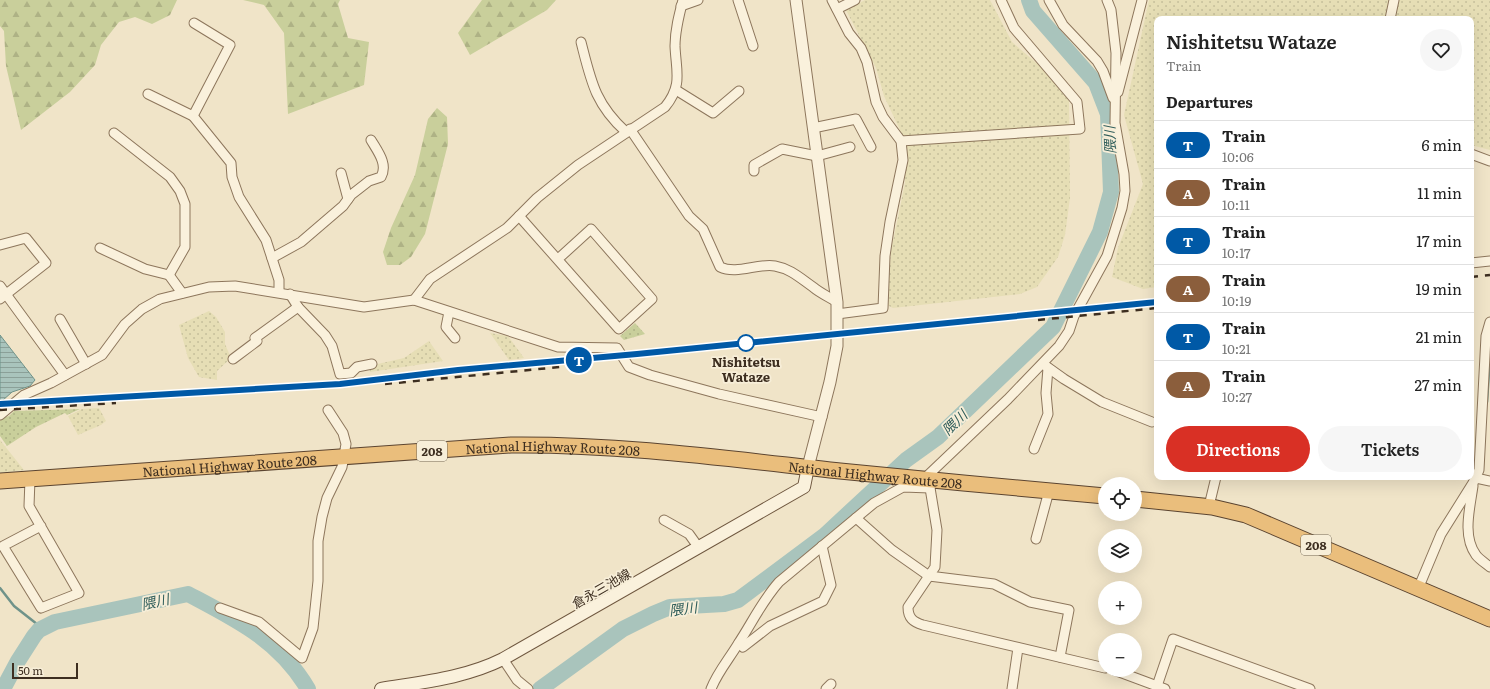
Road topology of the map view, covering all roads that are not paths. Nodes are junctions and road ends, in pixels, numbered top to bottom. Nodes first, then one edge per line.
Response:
1 (698, 0) edge
2 (738, 0) edge
3 (796, 0) edge
4 (832, 0) edge
5 (855, 0) edge
6 (1001, 0) edge
7 (1048, 0) edge
8 (1107, 0) edge
9 (1142, 0) edge
10 (1394, 0) edge
11 (682, 3) edge
12 (837, 9) junction
13 (1391, 16) edge
14 (194, 23) dead end
15 (581, 42) dead end
16 (753, 46) dead end
17 (676, 90) junction
18 (739, 91) dead end
19 (148, 94) dead end
20 (1115, 105) junction
21 (193, 116) junction
22 (813, 128) junction
23 (628, 131) junction
24 (114, 133) dead end
25 (371, 140) dead end
26 (901, 141) junction
27 (850, 147) dead end
28 (871, 147) dead end
29 (1474, 155) edge
30 (817, 156) junction
31 (1490, 161) edge
32 (754, 171) dead end
33 (341, 173) dead end
34 (348, 199) junction
35 (519, 216) junction
36 (0, 245) edge
37 (100, 248) dead end
38 (272, 258) junction
39 (558, 259) junction
40 (1490, 262) edge
41 (1474, 263) edge
42 (169, 275) junction
43 (0, 286) edge
44 (279, 292) junction
45 (182, 293) junction
46 (290, 294) junction
47 (3, 297) edge
48 (414, 300) junction
49 (837, 302) junction
50 (298, 307) junction
51 (449, 312) junction
52 (837, 314) junction
53 (60, 319) dead end
54 (1490, 322) edge
55 (455, 338) dead end
56 (233, 359) dead end
57 (86, 364) junction
58 (372, 364) dead end
59 (1046, 366) junction
60 (65, 375) junction
61 (328, 410) dead end
62 (0, 416) edge
63 (822, 417) junction
64 (1486, 419) edge
65 (1152, 422) dead end
66 (1034, 449) dead end
67 (344, 457) junction
68 (1474, 457) edge
69 (1480, 460) junction
70 (808, 467) junction
71 (30, 479) junction
72 (1215, 480) edge
73 (1475, 480) junction
74 (0, 481) edge
75 (926, 481) junction
76 (1490, 481) edge
77 (1049, 491) junction
78 (1098, 495) edge
79 (1142, 500) edge
80 (1209, 506) junction
81 (856, 518) junction
82 (664, 520) dead end
83 (41, 526) junction
84 (1036, 539) dead end
85 (822, 546) junction
86 (699, 548) junction
87 (1490, 567) edge
88 (929, 576) junction
89 (1418, 589) junction
90 (220, 608) dead end
91 (1490, 619) edge
92 (739, 643) junction
93 (1018, 648) junction
94 (1060, 657) junction
95 (504, 659) junction
96 (1098, 666) edge
97 (1132, 677) edge
98 (1161, 688) edge
99 (381, 689) edge
100 (528, 689) edge
101 (711, 689) edge
102 (1012, 689) edge
103 (1310, 689) edge

1 - 11 street
2 - 16 street
3 - 22 street
4 - 12 street
5 - 12 street
6 - 26 street
7 - 20 street
8 - 20 street
9 - 20 street
10 - 13 street
11 - 17 street
12 - 26 street
14 - 21 street
15 - 23 street
17 - 18 street
17 - 23 street
19 - 21 street
20 - 59 street
21 - 38 street
22 - 28 street
22 - 30 street
23 - 35 street
23 - 49 street
24 - 42 street
25 - 34 street
26 - 52 street
27 - 30 street
29 - 31 street
30 - 32 street
30 - 49 street
33 - 34 street
34 - 38 street
35 - 39 street
35 - 48 street
36 - 47 street
37 - 42 street
38 - 44 street
39 - 39 street
40 - 41 street
42 - 45 street
43 - 47 street
44 - 45 street
44 - 46 street
45 - 57 street
46 - 48 street
46 - 50 street
47 - 60 street
48 - 51 street
49 - 52 street
50 - 56 street
50 - 58 street
51 - 55 street
51 - 63 street
52 - 63 street
53 - 57 street
54 - 64 street
57 - 60 street
59 - 65 street
59 - 66 street
59 - 75 street
60 - 62 street
61 - 67 street
63 - 70 street
64 - 69 street
67 - 70 highway, National Highway Route 208 / 208
67 - 71 highway, National Highway Route 208 / 208
67 - 90 street
68 - 69 street
69 - 73 street
70 - 75 highway, National Highway Route 208 / 208
70 - 86 main road, 倉永三池線
71 - 74 highway, National Highway Route 208 / 208
71 - 83 street
72 - 80 street
73 - 76 street
73 - 87 street
73 - 89 street
75 - 77 highway, National Highway Route 208 / 208
75 - 81 street
75 - 88 street
77 - 78 highway, National Highway Route 208 / 208
77 - 84 street
79 - 80 highway, 208
80 - 89 highway, 208
81 - 85 street
81 - 88 street
82 - 86 street
83 - 83 street
85 - 92 street
85 - 92 street
86 - 95 main road, 倉永三池線
88 - 93 street
88 - 94 street
89 - 91 highway, 208
92 - 101 street
93 - 94 street
93 - 102 street
94 - 96 street
95 - 99 main road, 倉永三池線
95 - 100 street
97 - 98 street
98 - 103 street

